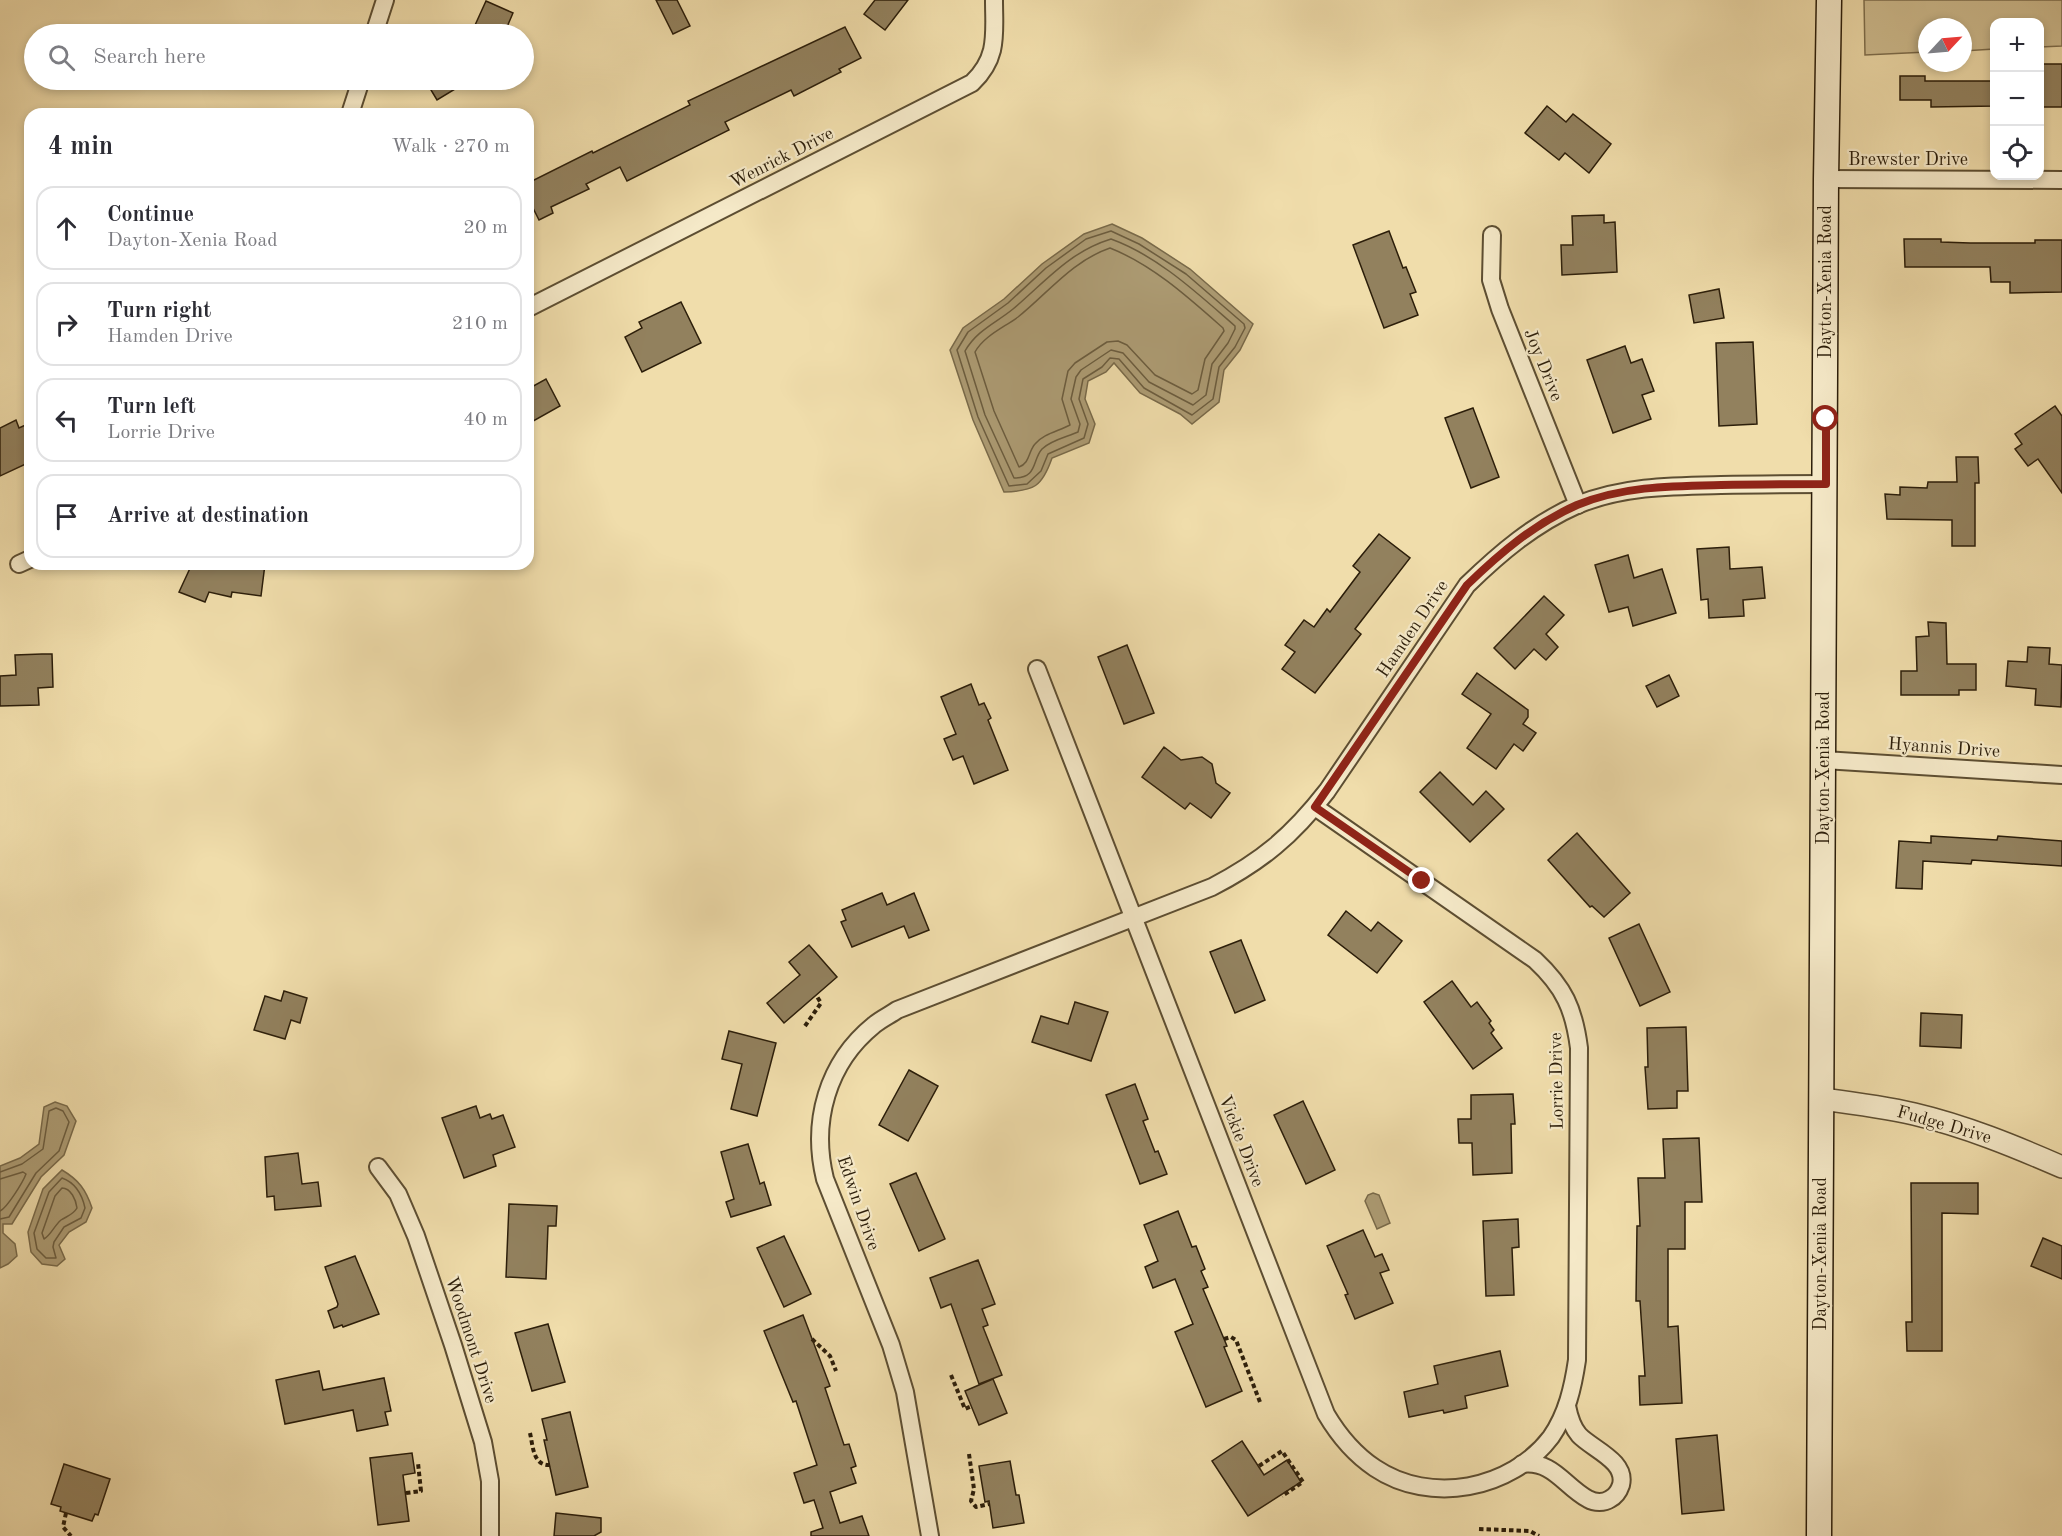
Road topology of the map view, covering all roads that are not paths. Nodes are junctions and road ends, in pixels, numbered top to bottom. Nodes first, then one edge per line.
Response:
1 (385, 0) edge
2 (994, 0) edge
3 (1829, 0) edge
4 (377, 24) edge
5 (358, 90) edge
6 (352, 108) edge
7 (1826, 179) junction
8 (2062, 180) edge
9 (1492, 235) dead end
10 (534, 305) edge
11 (1826, 484) junction
12 (1578, 505) junction
13 (1037, 669) dead end
14 (1824, 760) junction
15 (2062, 775) edge
16 (1315, 807) junction
17 (1133, 919) junction
18 (1822, 1099) junction
19 (378, 1167) dead end
20 (2062, 1167) edge
21 (1567, 1406) junction
22 (1522, 1464) junction
23 (490, 1536) edge
24 (930, 1536) edge
25 (1819, 1536) edge

1 - 4 street
2 - 10 street, Wenrick Drive
3 - 7 main road, Dayton-Xenia Road
5 - 6 street
7 - 8 street, Brewster Drive
7 - 11 main road, Dayton-Xenia Road
9 - 12 street, Joy Drive
11 - 12 street, Hamden Drive
11 - 14 main road, Dayton-Xenia Road
12 - 16 street, Hamden Drive
13 - 17 street, Vickie Drive
14 - 15 street, Hyannis Drive
14 - 18 main road, Dayton-Xenia Road
16 - 17 street, Hamden Drive
16 - 21 street, Lorrie Drive
17 - 22 street, Vickie Drive
17 - 24 street, Edwin Drive
18 - 20 street, Fudge Drive
18 - 25 main road, Dayton-Xenia Road
19 - 23 street, Woodmont Drive
21 - 22 street, Lorrie Drive
21 - 22 street

